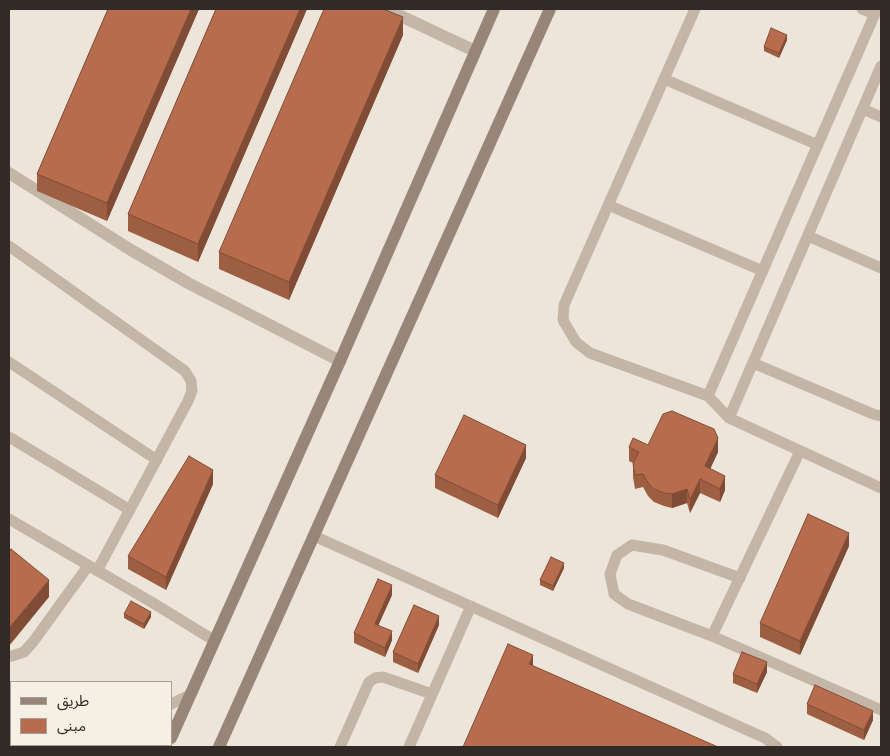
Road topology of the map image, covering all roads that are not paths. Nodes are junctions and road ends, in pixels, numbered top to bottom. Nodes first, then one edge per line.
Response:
1 (386, 9) edge
2 (494, 9) edge
3 (550, 9) edge
4 (695, 9) edge
5 (862, 9) edge
6 (876, 11) edge
7 (476, 51) junction
8 (881, 66) edge
9 (664, 79) junction
10 (863, 108) junction
11 (881, 117) edge
12 (818, 145) junction
13 (9, 173) edge
14 (608, 205) junction
15 (808, 236) junction
16 (9, 246) edge
17 (881, 268) edge
18 (763, 271) junction
19 (340, 361) junction
20 (9, 362) edge
21 (753, 363) junction
22 (708, 396) junction
23 (881, 416) edge
24 (729, 418) junction
25 (9, 436) edge
26 (800, 451) junction
27 (157, 460) junction
28 (881, 488) edge
29 (130, 510) junction
30 (9, 519) edge
31 (314, 536) junction
32 (92, 568) junction
33 (740, 578) junction
34 (472, 606) junction
35 (712, 636) junction
36 (215, 641) junction
37 (9, 656) edge
38 (432, 694) junction
39 (190, 695) junction
40 (172, 704) edge
41 (881, 710) edge
42 (172, 736) edge
43 (220, 747) edge
44 (340, 747) edge
45 (409, 747) edge
46 (777, 747) edge

1 - 7 street
2 - 7 main road
3 - 31 main road
4 - 9 lane
5 - 6 lane
6 - 12 lane
7 - 19 main road
8 - 10 lane
9 - 12 lane
9 - 14 lane
10 - 11 lane
10 - 15 lane
12 - 18 lane
13 - 19 street
14 - 18 lane
14 - 22 lane
15 - 17 lane
15 - 21 lane
16 - 27 lane
18 - 22 lane
19 - 36 main road
20 - 27 lane
21 - 23 lane
21 - 24 lane
22 - 24 lane
24 - 26 lane
25 - 29 lane
26 - 28 lane
26 - 33 lane
27 - 29 lane
29 - 32 lane
30 - 32 lane
31 - 34 lane
31 - 43 main road
32 - 36 lane
32 - 37 lane
33 - 35 lane
33 - 35 lane
34 - 38 lane
34 - 46 lane
35 - 41 lane
36 - 39 main road
38 - 44 lane
38 - 45 lane
39 - 40 lane
39 - 42 main road

